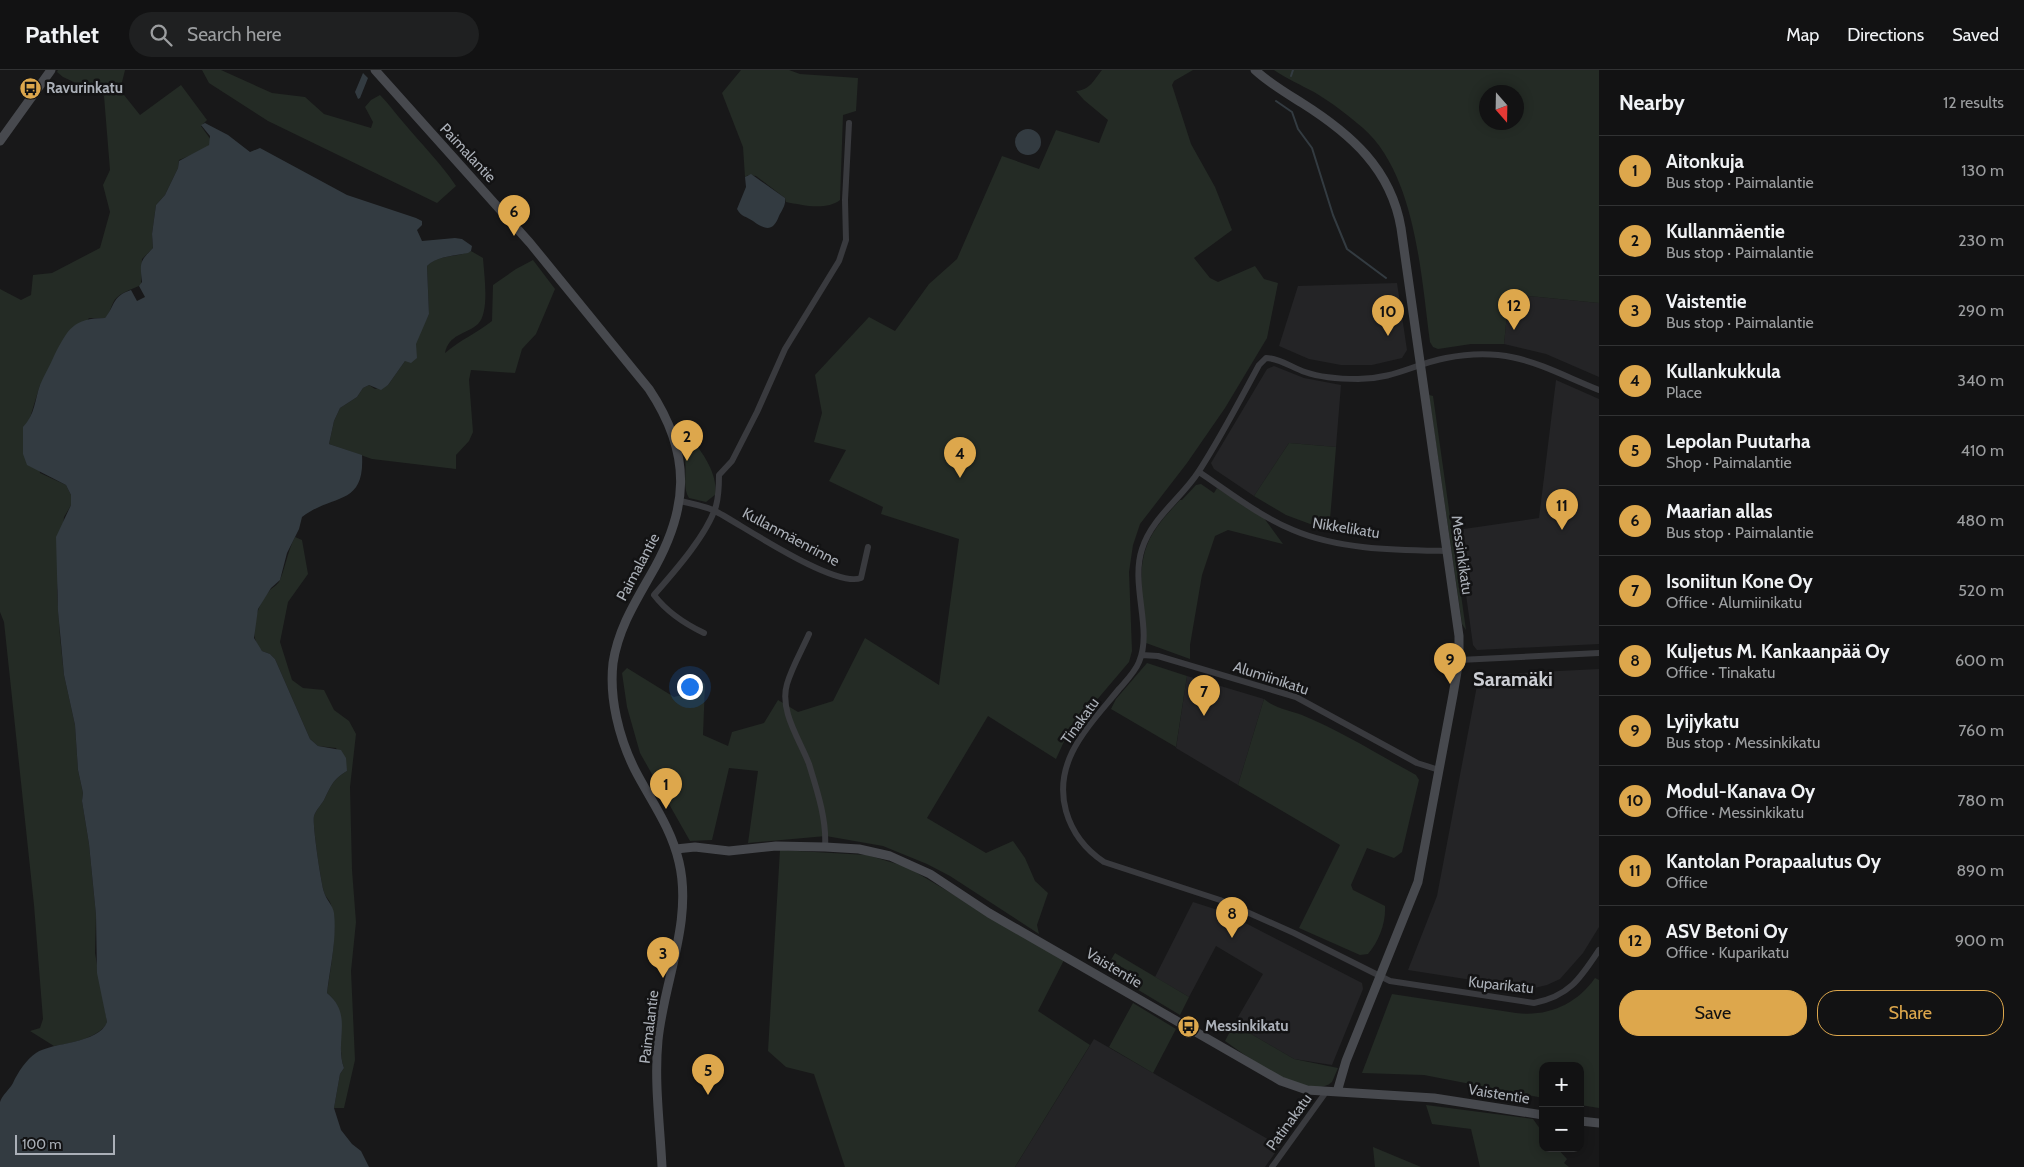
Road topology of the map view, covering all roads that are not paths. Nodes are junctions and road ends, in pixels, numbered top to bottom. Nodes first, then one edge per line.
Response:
1 (51, 70) edge
2 (375, 70) edge
3 (1255, 70) edge
4 (849, 123) dead end
5 (0, 141) edge
6 (1421, 366) junction
7 (1599, 390) edge
8 (1199, 472) junction
9 (680, 500) junction
10 (714, 510) junction
11 (868, 547) dead end
12 (1447, 551) junction
13 (704, 633) dead end
14 (809, 634) dead end
15 (1599, 653) edge
16 (1142, 655) junction
17 (1458, 660) junction
18 (1439, 770) junction
19 (825, 847) junction
20 (676, 849) junction
21 (1599, 950) edge
22 (1381, 977) junction
23 (1326, 1092) junction
24 (1337, 1092) junction
25 (1539, 1114) edge
26 (1584, 1121) edge
27 (1599, 1124) edge
28 (662, 1167) edge
29 (1272, 1167) edge

1 - 5 street
2 - 9 street, Paimalantie
3 - 6 street, Messinkikatu
4 - 10 street
6 - 7 street
6 - 8 street, Tinakatu
6 - 12 street, Messinkikatu
8 - 12 street, Nikkelikatu
8 - 16 street, Tinakatu
9 - 10 street, Kullanmäenrinne
9 - 20 street, Paimalantie
10 - 11 street, Kullanmäenrinne
10 - 13 street
12 - 17 street, Messinkikatu
14 - 19 street
15 - 17 street
16 - 18 street, Alumiinikatu
16 - 22 street, Tinakatu
17 - 18 street, Messinkikatu
18 - 22 street, Messinkikatu
19 - 20 street, Vaistentie
19 - 23 street, Vaistentie
20 - 28 street, Paimalantie
21 - 22 street, Kuparikatu
22 - 24 street, Messinkikatu
23 - 24 street, Vaistentie
23 - 29 street, Patinakatu
24 - 25 street, Vaistentie
26 - 27 street

